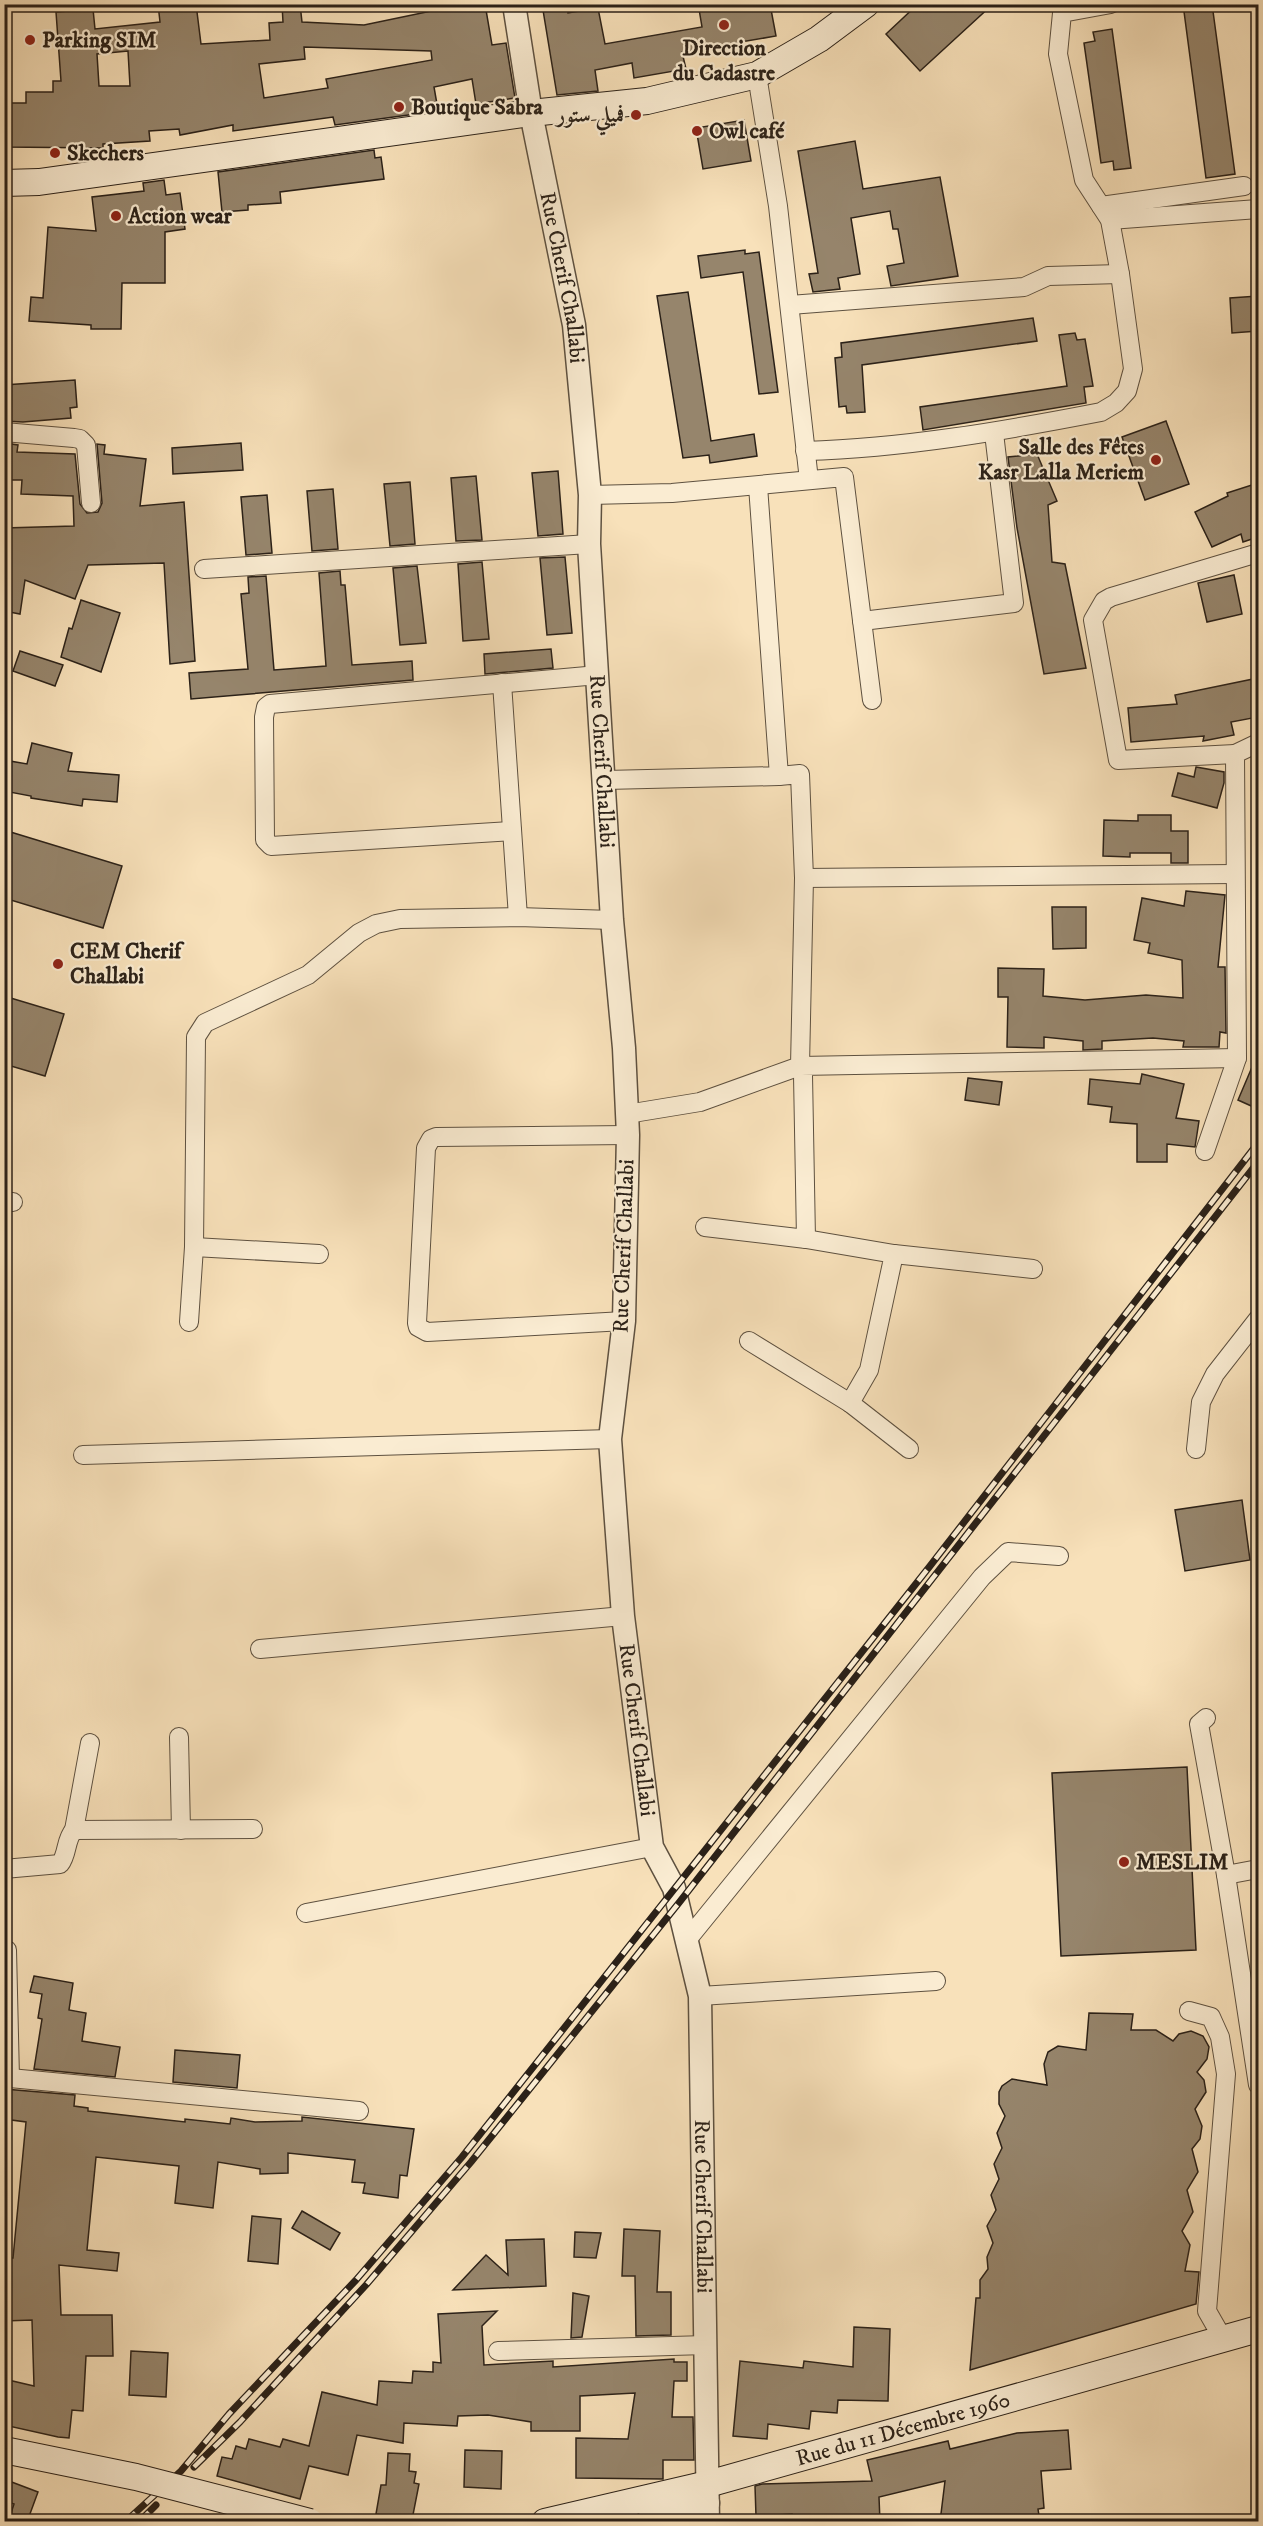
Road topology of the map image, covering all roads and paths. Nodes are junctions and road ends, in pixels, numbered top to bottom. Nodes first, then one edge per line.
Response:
1 (513, 4) edge
2 (866, 4) edge
3 (1111, 4) edge
4 (756, 75) junction
5 (531, 113) junction
6 (4, 183) edge
7 (1244, 186) dead end
8 (1258, 208) edge
9 (1106, 213) junction
10 (1120, 274) junction
11 (790, 305) junction
12 (4, 432) edge
13 (994, 433) junction
14 (806, 451) junction
15 (809, 480) junction
16 (758, 486) junction
17 (590, 495) junction
18 (90, 503) dead end
19 (589, 544) junction
20 (1258, 553) edge
21 (204, 569) dead end
22 (862, 621) junction
23 (598, 675) junction
24 (502, 682) junction
25 (872, 700) dead end
26 (1258, 743) edge
27 (1235, 754) junction
28 (779, 776) junction
29 (605, 780) junction
30 (512, 831) junction
31 (1234, 874) junction
32 (804, 878) junction
33 (518, 917) junction
34 (612, 920) junction
35 (1237, 1058) junction
36 (800, 1066) junction
37 (628, 1124) junction
38 (1205, 1151) dead end
39 (705, 1227) dead end
40 (806, 1239) junction
41 (194, 1247) junction
42 (319, 1254) dead end
43 (894, 1254) junction
44 (1033, 1269) dead end
45 (1258, 1319) edge
46 (624, 1321) junction
47 (189, 1322) dead end
48 (749, 1341) dead end
49 (850, 1403) junction
50 (610, 1438) junction
51 (909, 1449) dead end
52 (1196, 1449) dead end
53 (83, 1455) dead end
54 (1059, 1556) dead end
55 (623, 1616) junction
56 (260, 1649) dead end
57 (1206, 1718) dead end
58 (179, 1737) dead end
59 (90, 1743) dead end
60 (253, 1829) dead end
61 (74, 1830) junction
62 (181, 1830) junction
63 (652, 1847) junction
64 (4, 1869) edge
65 (1258, 1869) edge
66 (1226, 1875) junction
67 (306, 1913) dead end
68 (687, 1940) junction
69 (7, 1950) dead end
70 (936, 1981) dead end
71 (700, 1996) junction
72 (1189, 2011) dead end
73 (7, 2078) edge
74 (1258, 2085) edge
75 (359, 2111) dead end
76 (1258, 2329) edge
77 (1223, 2339) junction
78 (706, 2345) junction
79 (498, 2351) dead end
80 (4, 2450) edge
81 (708, 2503) edge
82 (310, 2522) edge
83 (545, 2522) edge
84 (646, 2522) edge

1 - 5 street, Rue Cherif Challabi
2 - 4 main road
3 - 9 street
4 - 5 main road
4 - 11 street
5 - 6 main road
5 - 17 street, Rue Cherif Challabi
7 - 9 street
8 - 9 street
9 - 10 street
10 - 11 street
10 - 13 street
11 - 14 street
12 - 18 street
13 - 14 street
13 - 22 street
14 - 15 street
15 - 16 street
15 - 22 street
16 - 17 street
16 - 28 street
17 - 19 street, Rue Cherif Challabi
19 - 21 street
19 - 23 street, Rue Cherif Challabi
20 - 27 street
22 - 25 street
23 - 24 street
23 - 29 street, Rue Cherif Challabi
24 - 30 street
24 - 30 street
26 - 27 street
27 - 31 street
28 - 29 street
28 - 32 street
29 - 34 street, Rue Cherif Challabi
30 - 33 street
31 - 32 street
31 - 35 street
32 - 36 street
33 - 34 street
33 - 41 street
34 - 37 street, Rue Cherif Challabi
35 - 36 street
35 - 38 street
36 - 37 street
36 - 40 street
37 - 46 street, Rue Cherif Challabi
37 - 46 street
39 - 40 street
40 - 43 street
41 - 42 street
41 - 47 street
43 - 44 street
43 - 49 street
45 - 52 street
46 - 50 street, Rue Cherif Challabi
48 - 49 street
49 - 51 street
50 - 53 street
50 - 55 street, Rue Cherif Challabi
54 - 68 street
55 - 56 street
55 - 63 street, Rue Cherif Challabi
57 - 66 street
58 - 62 street
59 - 61 street
60 - 62 street
61 - 62 street
61 - 64 street
63 - 67 street
63 - 68 street, Rue Cherif Challabi
65 - 66 street
66 - 74 street
68 - 71 street, Rue Cherif Challabi
69 - 73 street
70 - 71 street
71 - 78 street, Rue Cherif Challabi
72 - 77 street
73 - 75 street
76 - 77 main road, Rue du 11 Décembre 1960
77 - 81 main road, Rue du 11 Décembre 1960
78 - 79 street
78 - 81 street, Rue Cherif Challabi
80 - 82 main road, bridge
81 - 83 main road, Rue du 11 Décembre 1960
81 - 84 street

